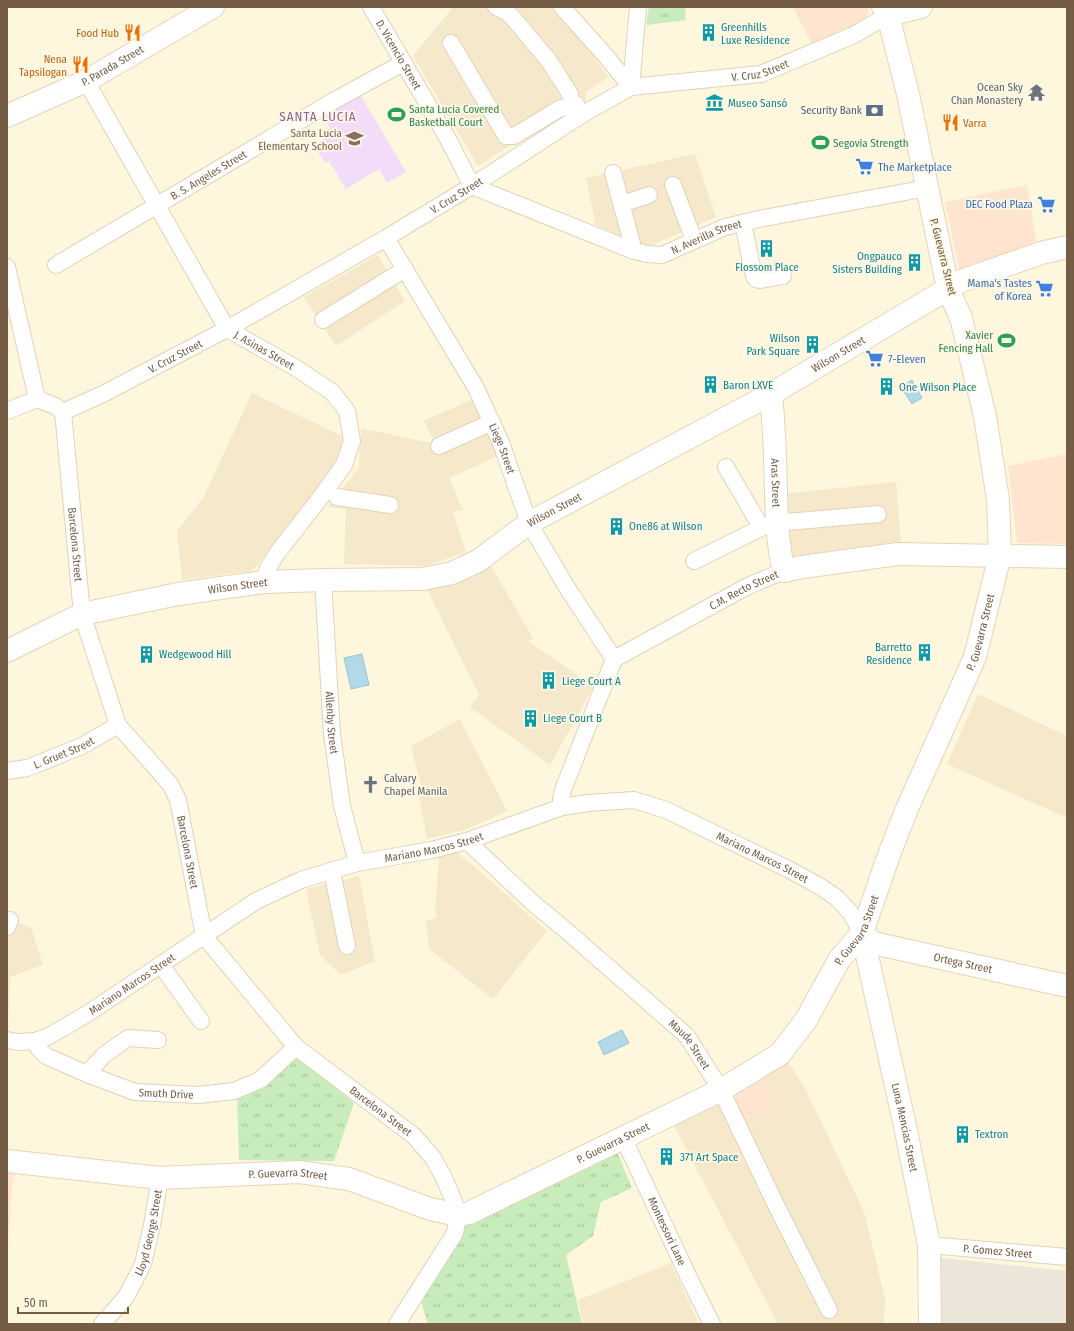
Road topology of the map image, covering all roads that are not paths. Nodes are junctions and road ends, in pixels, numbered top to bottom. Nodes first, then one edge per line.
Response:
1 (213, 7) edge
2 (371, 7) edge
3 (496, 7) edge
4 (562, 7) edge
5 (638, 7) edge
6 (921, 7) edge
7 (885, 11) edge
8 (451, 43) dead end
9 (403, 63) junction
10 (86, 81) junction
11 (631, 88) junction
12 (7, 116) edge
13 (613, 173) dead end
14 (673, 185) dead end
15 (472, 186) junction
16 (927, 188) junction
17 (649, 195) dead end
18 (622, 204) junction
19 (157, 205) junction
20 (743, 223) junction
21 (386, 238) junction
22 (694, 240) junction
23 (1067, 247) edge
24 (634, 251) junction
25 (56, 265) dead end
26 (7, 266) edge
27 (405, 269) junction
28 (783, 276) dead end
29 (948, 289) junction
30 (322, 320) dead end
31 (227, 329) junction
32 (771, 394) junction
33 (38, 399) junction
34 (7, 411) edge
35 (63, 412) junction
36 (492, 422) junction
37 (439, 446) dead end
38 (726, 467) dead end
39 (336, 497) dead end
40 (390, 505) dead end
41 (878, 514) dead end
42 (529, 523) junction
43 (769, 525) junction
44 (1000, 555) junction
45 (1067, 557) edge
46 (694, 561) dead end
47 (784, 571) junction
48 (324, 580) junction
49 (264, 582) junction
50 (82, 614) junction
51 (7, 651) edge
52 (614, 659) junction
53 (118, 725) junction
54 (7, 771) edge
55 (562, 807) junction
56 (467, 841) junction
57 (358, 863) junction
58 (332, 871) junction
59 (862, 933) junction
60 (204, 936) junction
61 (346, 946) dead end
62 (161, 965) junction
63 (1067, 986) edge
64 (201, 1021) dead end
65 (7, 1040) edge
66 (158, 1040) dead end
67 (35, 1041) junction
68 (296, 1047) junction
69 (87, 1074) junction
70 (721, 1090) junction
71 (624, 1138) junction
72 (7, 1161) edge
73 (160, 1178) junction
74 (458, 1215) junction
75 (929, 1245) junction
76 (1067, 1257) edge
77 (828, 1310) dead end
78 (102, 1324) edge
79 (397, 1324) edge
80 (712, 1324) edge
81 (930, 1324) edge

1 - 10 main road, P. Parada Street
2 - 9 street, D. Vicencio Street
3 - 8 street
4 - 11 street
5 - 11 street
6 - 7 main road, V. Cruz Street
7 - 11 street, V. Cruz Street
7 - 16 main road, P. Guevarra Street
9 - 15 street, D. Vicencio Street
9 - 19 street, B. S. Angeles Street
10 - 12 main road, P. Parada Street
10 - 19 street, J. Asinas Street
11 - 15 street, V. Cruz Street
13 - 18 street
14 - 22 street
15 - 21 street, V. Cruz Street
15 - 24 street, N. Averilla Street
16 - 20 street, N. Averilla Street
16 - 29 main road, P. Guevarra Street
17 - 18 street
18 - 24 street
19 - 25 street, B. S. Angeles Street
19 - 31 street, J. Asinas Street
20 - 22 street, N. Averilla Street
20 - 28 street
21 - 27 street, Liege Street
21 - 31 street, V. Cruz Street
22 - 24 street, N. Averilla Street
23 - 29 main road, Wilson Street
26 - 33 street
27 - 30 street
27 - 36 street, Liege Street
29 - 32 main road, Wilson Street
29 - 44 main road, P. Guevarra Street
31 - 35 street, V. Cruz Street
31 - 49 street, J. Asinas Street
32 - 42 main road, Wilson Street
32 - 43 main road, Aras Street
33 - 34 street
33 - 35 street
35 - 50 street, Barcelona Street
36 - 37 street
36 - 42 street, Liege Street
38 - 43 street
39 - 40 street
41 - 43 street
42 - 48 main road, Wilson Street
42 - 52 street, Liege Street
43 - 46 street
43 - 47 main road, Aras Street
44 - 45 main road, C.M. Recto Street
44 - 47 main road, C.M. Recto Street
44 - 59 main road, P. Guevarra Street
47 - 52 street, C.M. Recto Street
48 - 49 main road, Wilson Street
48 - 57 street, Allenby Street
49 - 50 main road, Wilson Street
50 - 51 main road, Wilson Street
50 - 53 street, Barcelona Street
52 - 55 street
53 - 54 street, L. Gruet Street
53 - 60 street, Barcelona Street
55 - 56 street, Mariano Marcos Street
55 - 59 street, Mariano Marcos Street
56 - 57 street, Mariano Marcos Street
56 - 70 street, Maude Street
57 - 58 street, Mariano Marcos Street
58 - 60 street, Mariano Marcos Street
58 - 61 street
59 - 63 main road, Ortega Street
59 - 70 main road, P. Guevarra Street
59 - 75 main road, Luna Mencias Street
60 - 62 street, Mariano Marcos Street
60 - 68 street, Barcelona Street
62 - 64 street
62 - 67 street, Mariano Marcos Street
65 - 67 street, Mariano Marcos Street
66 - 69 street
67 - 69 street, Smuth Drive
68 - 69 street, Smuth Drive
68 - 74 street, Barcelona Street
70 - 71 main road, P. Guevarra Street
70 - 77 street, Maude Street
71 - 74 main road, P. Guevarra Street
71 - 80 street, Montessori Lane
72 - 73 main road, P. Guevarra Street
73 - 74 main road, P. Guevarra Street
73 - 78 street, Lloyd George Street
74 - 79 street
75 - 76 street, P. Gomez Street
75 - 81 main road, Luna Mencias Street

